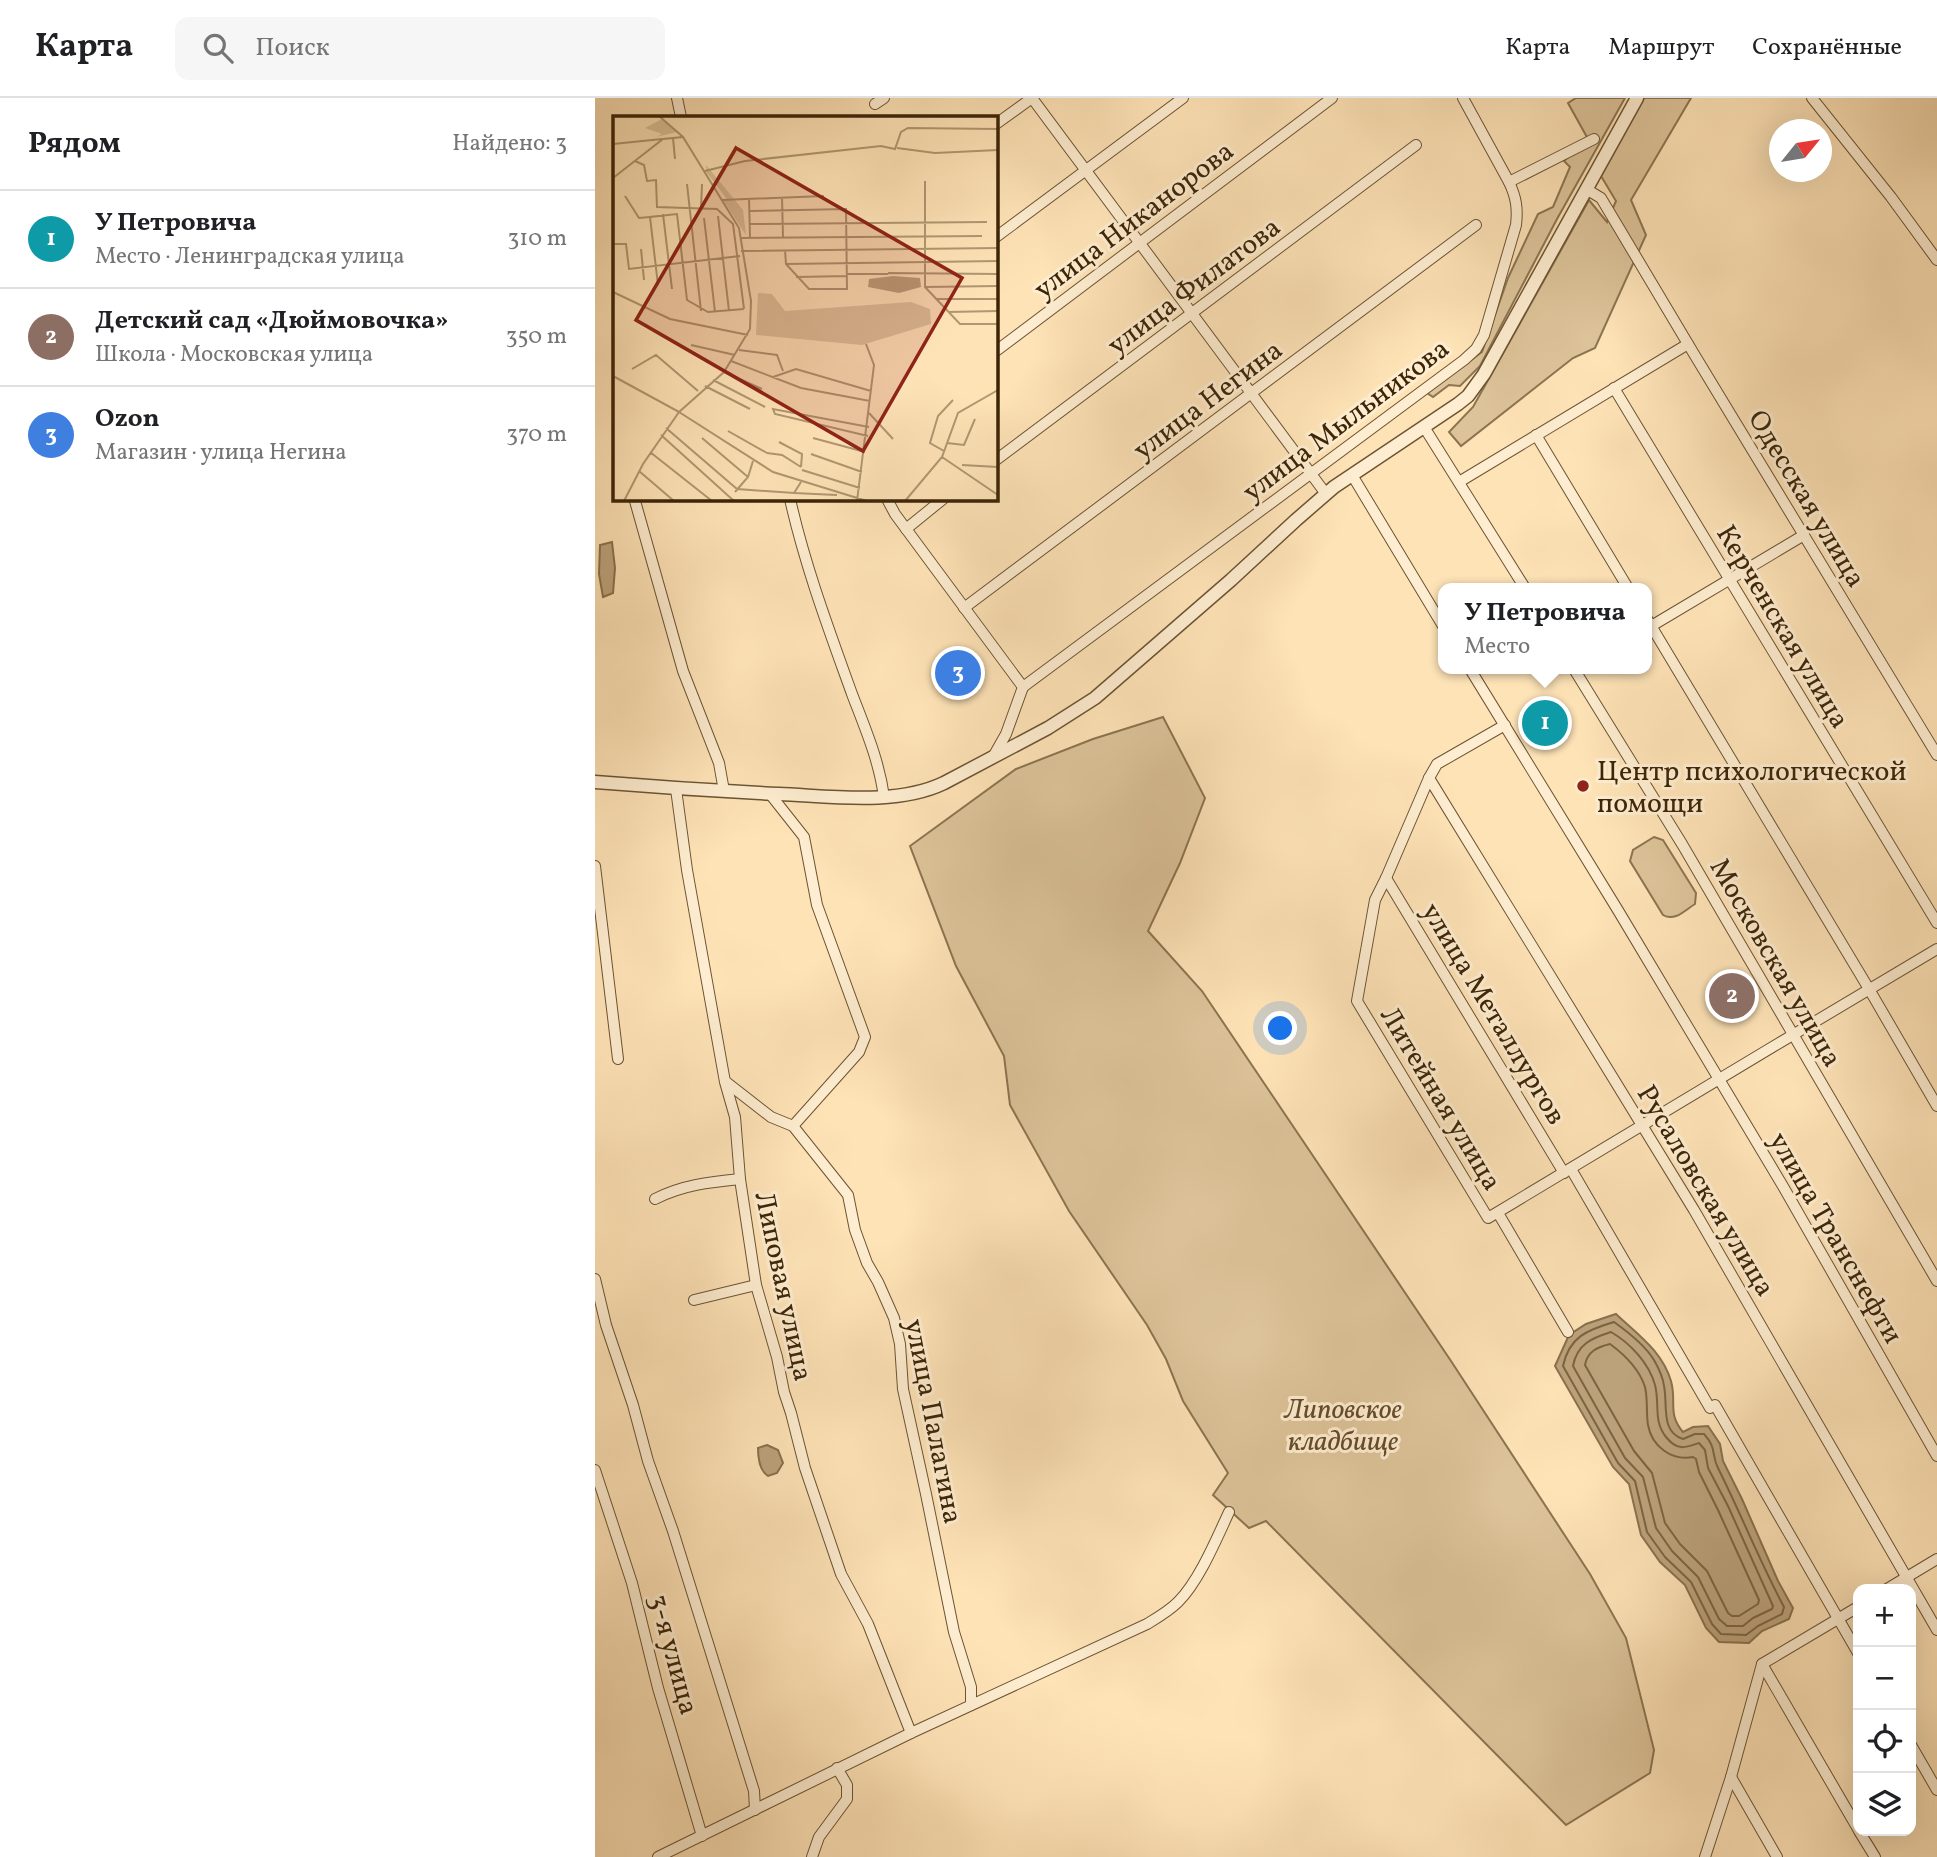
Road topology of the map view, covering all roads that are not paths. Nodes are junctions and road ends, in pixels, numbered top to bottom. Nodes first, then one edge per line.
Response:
1 (677, 98) edge
2 (1032, 98) edge
3 (1184, 98) edge
4 (1332, 98) edge
5 (1464, 98) edge
6 (1637, 98) edge
7 (1812, 98) edge
8 (681, 116) edge
9 (997, 123) edge
10 (1594, 139) dead end
11 (1416, 145) dead end
12 (1086, 170) junction
13 (1509, 182) junction
14 (1586, 188) junction
15 (1476, 225) dead end
16 (997, 236) edge
17 (1140, 242) junction
18 (1937, 260) edge
19 (1193, 313) junction
20 (1688, 344) junction
21 (997, 350) edge
22 (1614, 388) junction
23 (1252, 394) junction
24 (1425, 427) junction
25 (1537, 435) junction
26 (997, 459) edge
27 (1311, 473) junction
28 (1352, 474) junction
29 (1459, 482) junction
30 (1326, 494) junction
31 (790, 500) edge
32 (888, 500) edge
33 (942, 500) edge
34 (635, 502) dead end
35 (906, 529) junction
36 (1804, 535) junction
37 (1729, 579) junction
38 (1522, 583) edge
39 (1625, 583) edge
40 (964, 608) junction
41 (1438, 616) edge
42 (1652, 623) edge
43 (1652, 632) edge
44 (1473, 674) edge
45 (1580, 674) edge
46 (1023, 687) junction
47 (1505, 725) junction
48 (1006, 734) junction
49 (1015, 746) junction
50 (1937, 755) edge
51 (993, 758) junction
52 (1429, 778) junction
53 (595, 782) edge
54 (723, 785) junction
55 (676, 789) junction
56 (770, 793) junction
57 (884, 797) junction
58 (595, 866) edge
59 (1386, 878) junction
60 (1937, 923) edge
61 (1937, 949) edge
62 (1869, 989) junction
63 (1793, 1034) junction
64 (618, 1059) dead end
65 (1718, 1079) junction
66 (725, 1082) junction
67 (1937, 1106) edge
68 (793, 1126) junction
69 (1643, 1126) junction
70 (1568, 1171) junction
71 (740, 1179) junction
72 (655, 1199) dead end
73 (1498, 1213) junction
74 (595, 1279) edge
75 (1937, 1281) edge
76 (756, 1285) junction
77 (694, 1300) dead end
78 (1568, 1332) dead end
79 (1937, 1456) edge
80 (595, 1470) edge
81 (1229, 1512) dead end
82 (1937, 1559) edge
83 (1906, 1577) junction
84 (1895, 1584) edge
85 (1853, 1610) edge
86 (1839, 1619) junction
87 (1937, 1630) edge
88 (1855, 1647) edge
89 (1762, 1664) junction
90 (971, 1705) junction
91 (911, 1732) junction
92 (1916, 1754) edge
93 (837, 1768) junction
94 (1731, 1777) junction
95 (1937, 1790) edge
96 (755, 1810) junction
97 (1853, 1820) edge
98 (702, 1836) junction
99 (1863, 1836) edge
100 (658, 1857) edge
101 (812, 1857) edge
102 (1705, 1857) edge
103 (1777, 1857) edge
104 (1875, 1857) edge

1 - 8 street
2 - 9 street
2 - 12 street
3 - 12 street
4 - 17 street, улица Никанорова
5 - 13 street, улица Мыльникова
6 - 14 street
7 - 18 street
10 - 13 street
11 - 19 street, улица Филатова
12 - 16 street
12 - 17 street
13 - 27 street, улица Мыльникова
14 - 20 street, Одесская улица
14 - 24 street
15 - 23 street, улица Негина
17 - 19 street
17 - 21 street, улица Никанорова
19 - 23 street
19 - 26 street, улица Филатова
20 - 22 street
20 - 36 street, Одесская улица
22 - 25 street
22 - 37 street, Керченская улица
23 - 27 street
23 - 40 street, улица Негина
24 - 28 street
24 - 29 street
25 - 29 street
25 - 39 street
27 - 30 street
27 - 46 street, улица Мыльникова
28 - 30 street
28 - 41 street
29 - 38 street
30 - 49 street
31 - 57 street
32 - 35 street
33 - 35 street
34 - 54 street
35 - 40 street
36 - 37 street
36 - 50 street, Одесская улица
37 - 42 street
37 - 60 street, Керченская улица
40 - 46 street
43 - 62 street
44 - 47 street, улица Транснефти
45 - 63 street, Московская улица
46 - 48 street
47 - 52 street
47 - 65 street, улица Транснефти
48 - 49 street
48 - 51 street
49 - 51 street
51 - 57 street
52 - 59 street
52 - 69 street, Русаловская улица
53 - 55 street
54 - 55 street
54 - 56 street
55 - 66 street, Липовая улица
56 - 57 street
56 - 68 street
58 - 64 street
59 - 70 street, улица Металлургов
59 - 73 street, Литейная улица
61 - 62 street
62 - 63 street
62 - 67 street
63 - 65 street
63 - 75 street, Московская улица
65 - 69 street
65 - 79 street, улица Транснефти
66 - 68 street, улица Палагина
66 - 71 street, Липовая улица
68 - 90 street, улица Палагина
69 - 70 street
69 - 83 street, Русаловская улица
70 - 73 street
70 - 86 street, улица Металлургов
71 - 72 street
71 - 76 street, Липовая улица
73 - 78 street, Литейная улица
74 - 96 street
76 - 77 street
76 - 91 street, Липовая улица
80 - 98 street, 3-я улица
81 - 90 street
82 - 83 street
83 - 84 street
83 - 87 street, Русаловская улица
85 - 86 street
86 - 88 street, улица Металлургов
86 - 89 street
89 - 94 street
89 - 97 street
90 - 91 street
91 - 93 street
92 - 95 street
93 - 96 street
93 - 101 street
94 - 102 street
94 - 103 street
96 - 98 street
98 - 100 street
99 - 104 street

